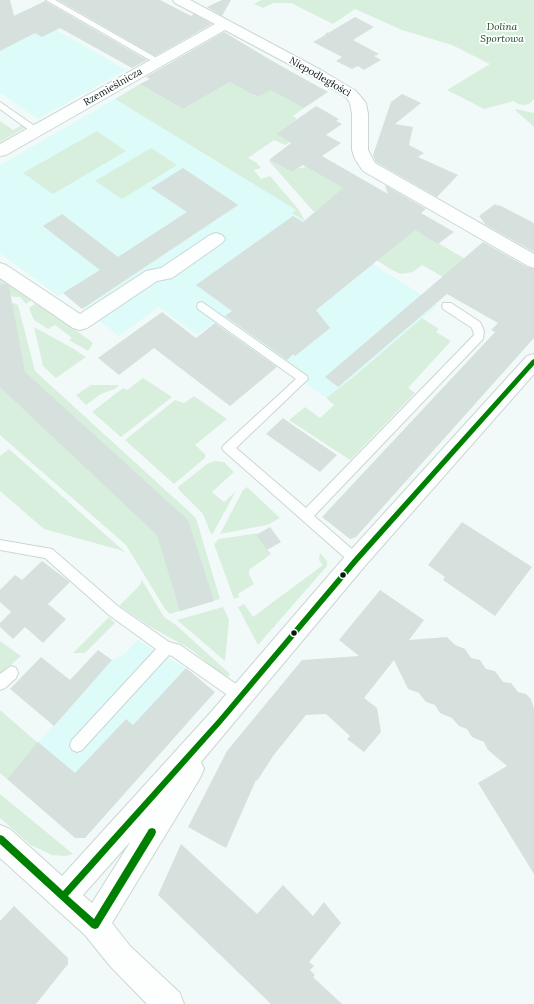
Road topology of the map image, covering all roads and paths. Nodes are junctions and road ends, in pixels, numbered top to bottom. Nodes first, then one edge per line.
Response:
1 (50, 0) edge
2 (180, 0) edge
3 (226, 24) junction
4 (158, 61) junction
5 (0, 106) edge
6 (36, 131) junction
7 (0, 151) edge
8 (216, 239) dead end
9 (534, 262) edge
10 (0, 269) edge
11 (202, 306) dead end
12 (447, 306) dead end
13 (534, 361) edge
14 (306, 516) junction
15 (2, 544) dead end
16 (356, 560) junction
17 (166, 648) junction
18 (11, 673) dead end
19 (0, 683) edge
20 (241, 696) junction
21 (220, 721) junction
22 (77, 746) dead end
23 (0, 839) edge
24 (63, 896) junction
25 (95, 925) junction
26 (169, 1004) edge

1 - 4 lane
2 - 3 street, Niepodległości
3 - 4 street, Rzemieślnicza
3 - 9 street, Niepodległości
4 - 6 street, Rzemieślnicza
5 - 6 lane
6 - 7 street, Rzemieślnicza
8 - 10 street
11 - 14 lane
12 - 14 lane
13 - 16 street
14 - 16 lane
15 - 17 lane
16 - 20 street
17 - 20 lane
17 - 22 lane
18 - 19 lane
20 - 21 street
21 - 24 street
21 - 25 street
23 - 24 street
24 - 25 street
25 - 26 street

